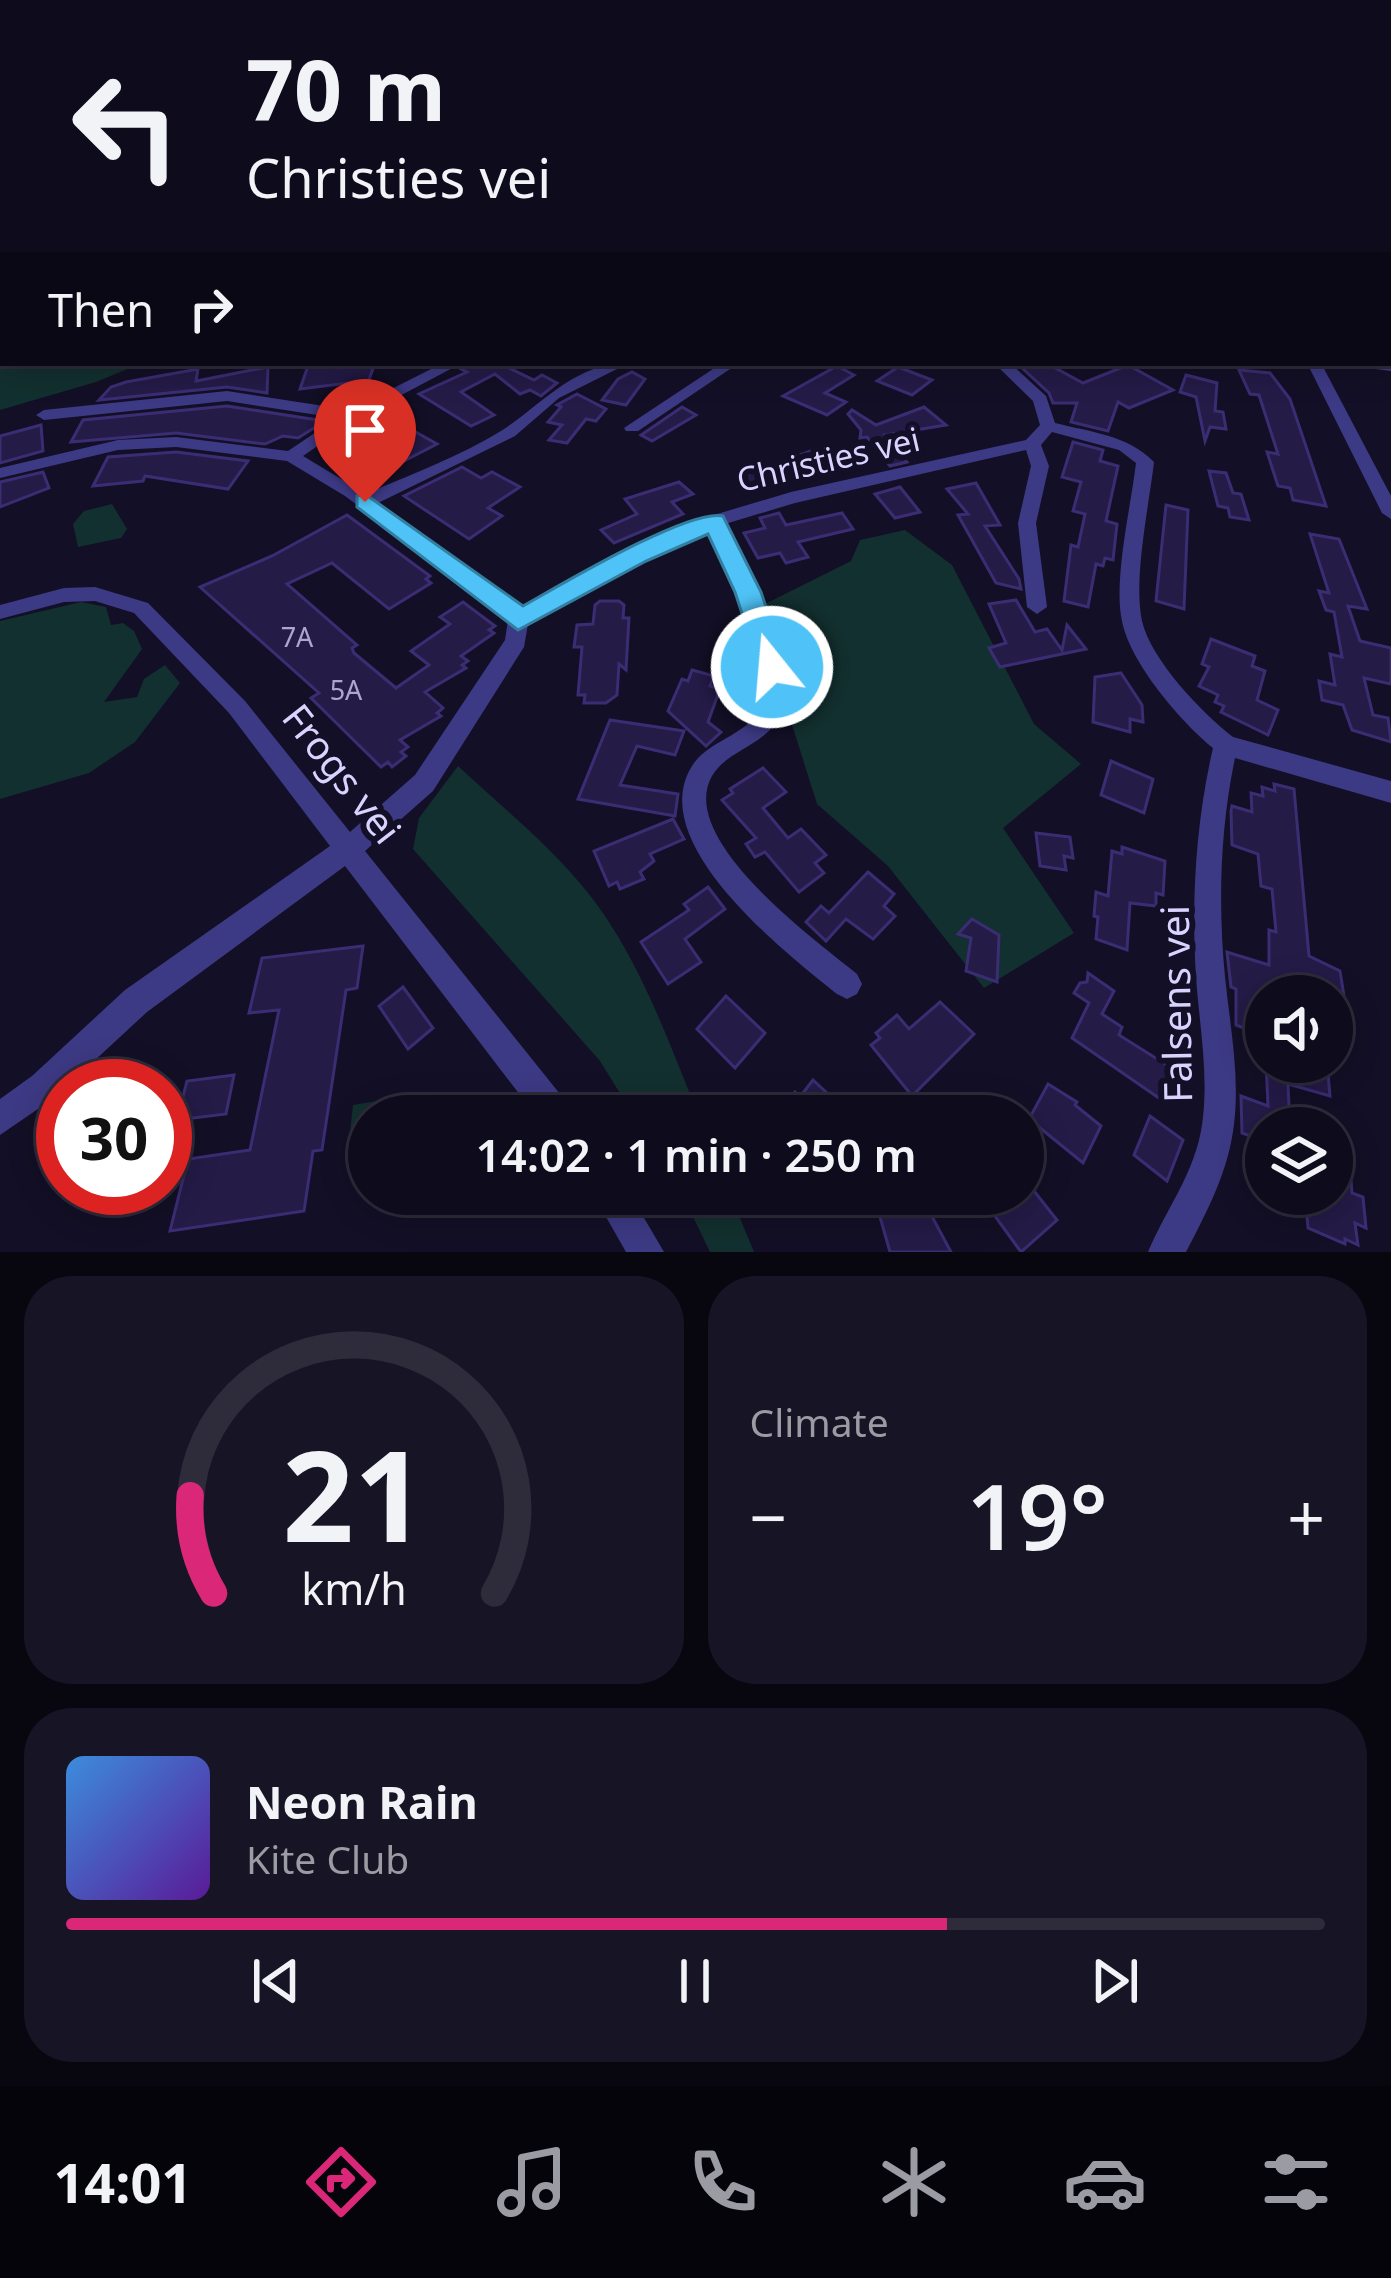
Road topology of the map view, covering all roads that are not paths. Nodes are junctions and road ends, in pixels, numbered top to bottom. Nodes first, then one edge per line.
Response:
1 (448, 366) edge
2 (616, 366) edge
3 (727, 366) edge
4 (1004, 366) edge
5 (1316, 366) edge
6 (44, 415) dead end
7 (352, 416) junction
8 (1048, 426) junction
9 (632, 428) dead end
10 (1032, 445) junction
11 (291, 456) junction
12 (0, 473) edge
13 (365, 502) junction
14 (1391, 513) edge
15 (714, 521) junction
16 (1037, 607) dead end
17 (0, 612) edge
18 (518, 620) junction
19 (1226, 745) junction
20 (1391, 792) edge
21 (350, 848) junction
22 (847, 984) dead end
23 (540, 1095) edge
24 (0, 1119) edge
25 (623, 1215) edge
26 (646, 1252) edge
27 (1166, 1252) edge

1 - 7 street
2 - 13 street
3 - 9 street
4 - 8 street
5 - 14 street
6 - 7 street
7 - 11 street
8 - 10 street
8 - 19 street
10 - 15 street, Christies vei
10 - 16 street
11 - 12 street
11 - 13 street
13 - 18 street
15 - 18 street, Christies vei
15 - 22 street
17 - 21 street, Frogs vei
18 - 21 street
19 - 20 street
19 - 27 street, Falsens vei
21 - 23 street, Frogs vei
21 - 24 street
25 - 26 street

